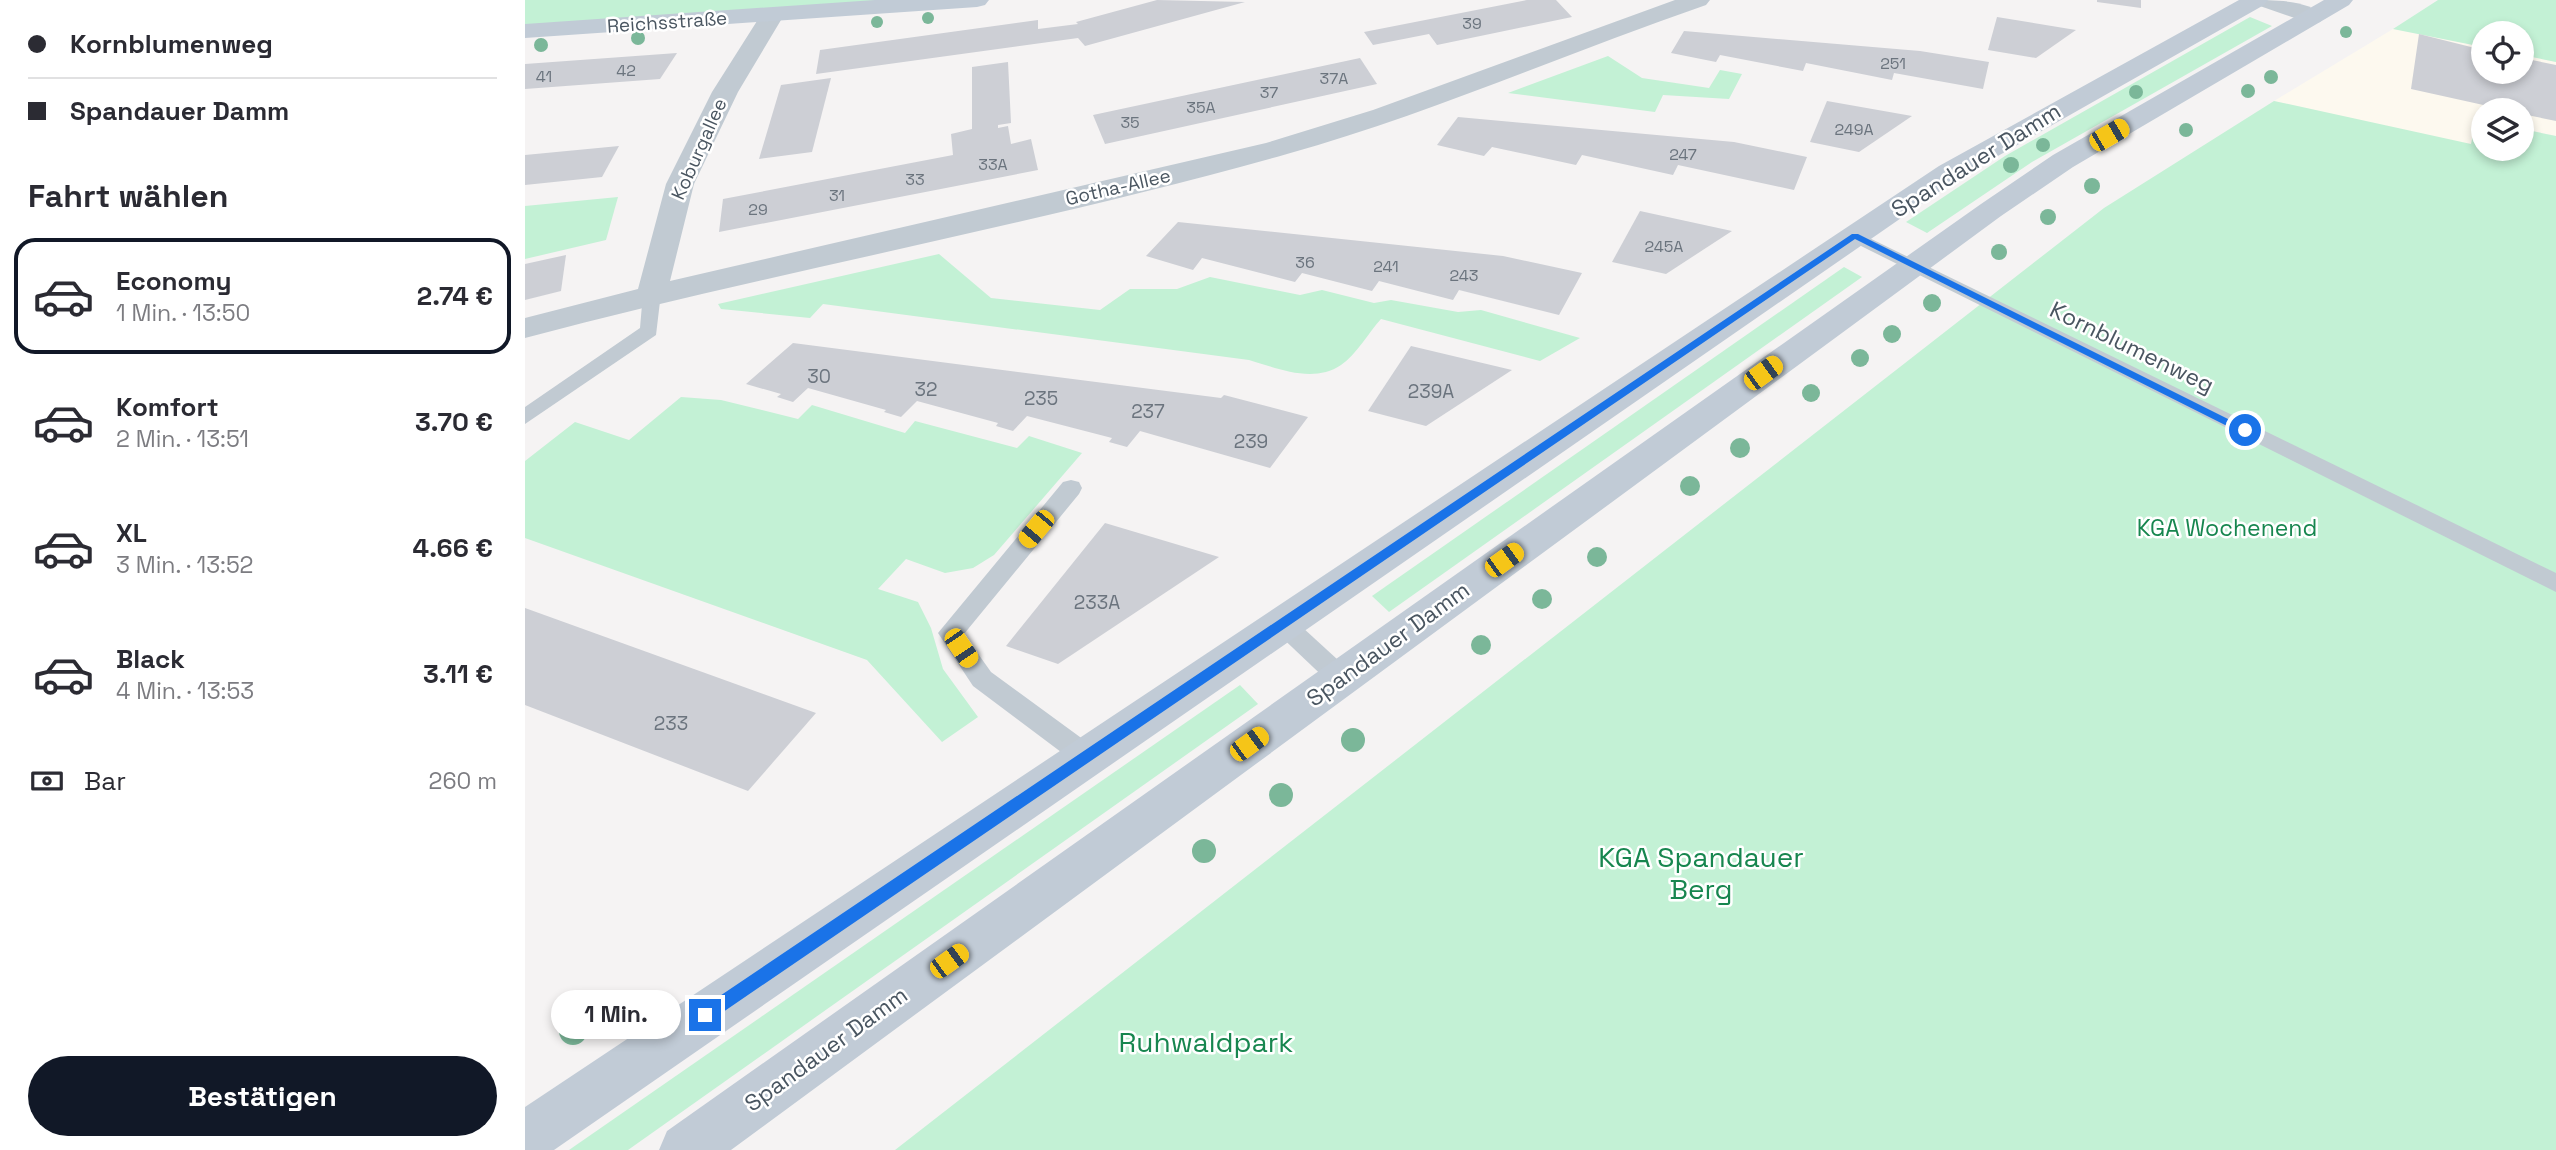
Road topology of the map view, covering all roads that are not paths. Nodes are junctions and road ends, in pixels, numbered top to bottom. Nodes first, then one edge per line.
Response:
1 (977, 0) edge
2 (1697, 0) edge
3 (2256, 0) edge
4 (2265, 0) edge
5 (2341, 0) edge
6 (772, 15) junction
7 (2312, 17) junction
8 (525, 31) edge
9 (1855, 236) junction
10 (1913, 265) junction
11 (652, 293) junction
12 (525, 328) edge
13 (525, 417) edge
14 (1070, 488) dead end
15 (2556, 583) edge
16 (1282, 623) junction
17 (1341, 678) junction
18 (1086, 756) junction
19 (525, 1138) edge
20 (686, 1150) edge

1 - 6 main road, Reichsstraße
2 - 11 street, Gotha-Allee
3 - 9 main road, Spandauer Damm
4 - 7 street
5 - 7 main road, Spandauer Damm
6 - 8 main road, Reichsstraße
6 - 11 street, Koburgallee
7 - 10 main road, Spandauer Damm
9 - 10 lane, Kornblumenweg
9 - 16 main road, Spandauer Damm
10 - 15 lane, Kornblumenweg
10 - 17 main road, Spandauer Damm
11 - 12 street, Gotha-Allee
11 - 13 lane
14 - 18 lane
16 - 17 lane
16 - 18 main road, Spandauer Damm
17 - 20 main road, Spandauer Damm
18 - 19 main road, Spandauer Damm

